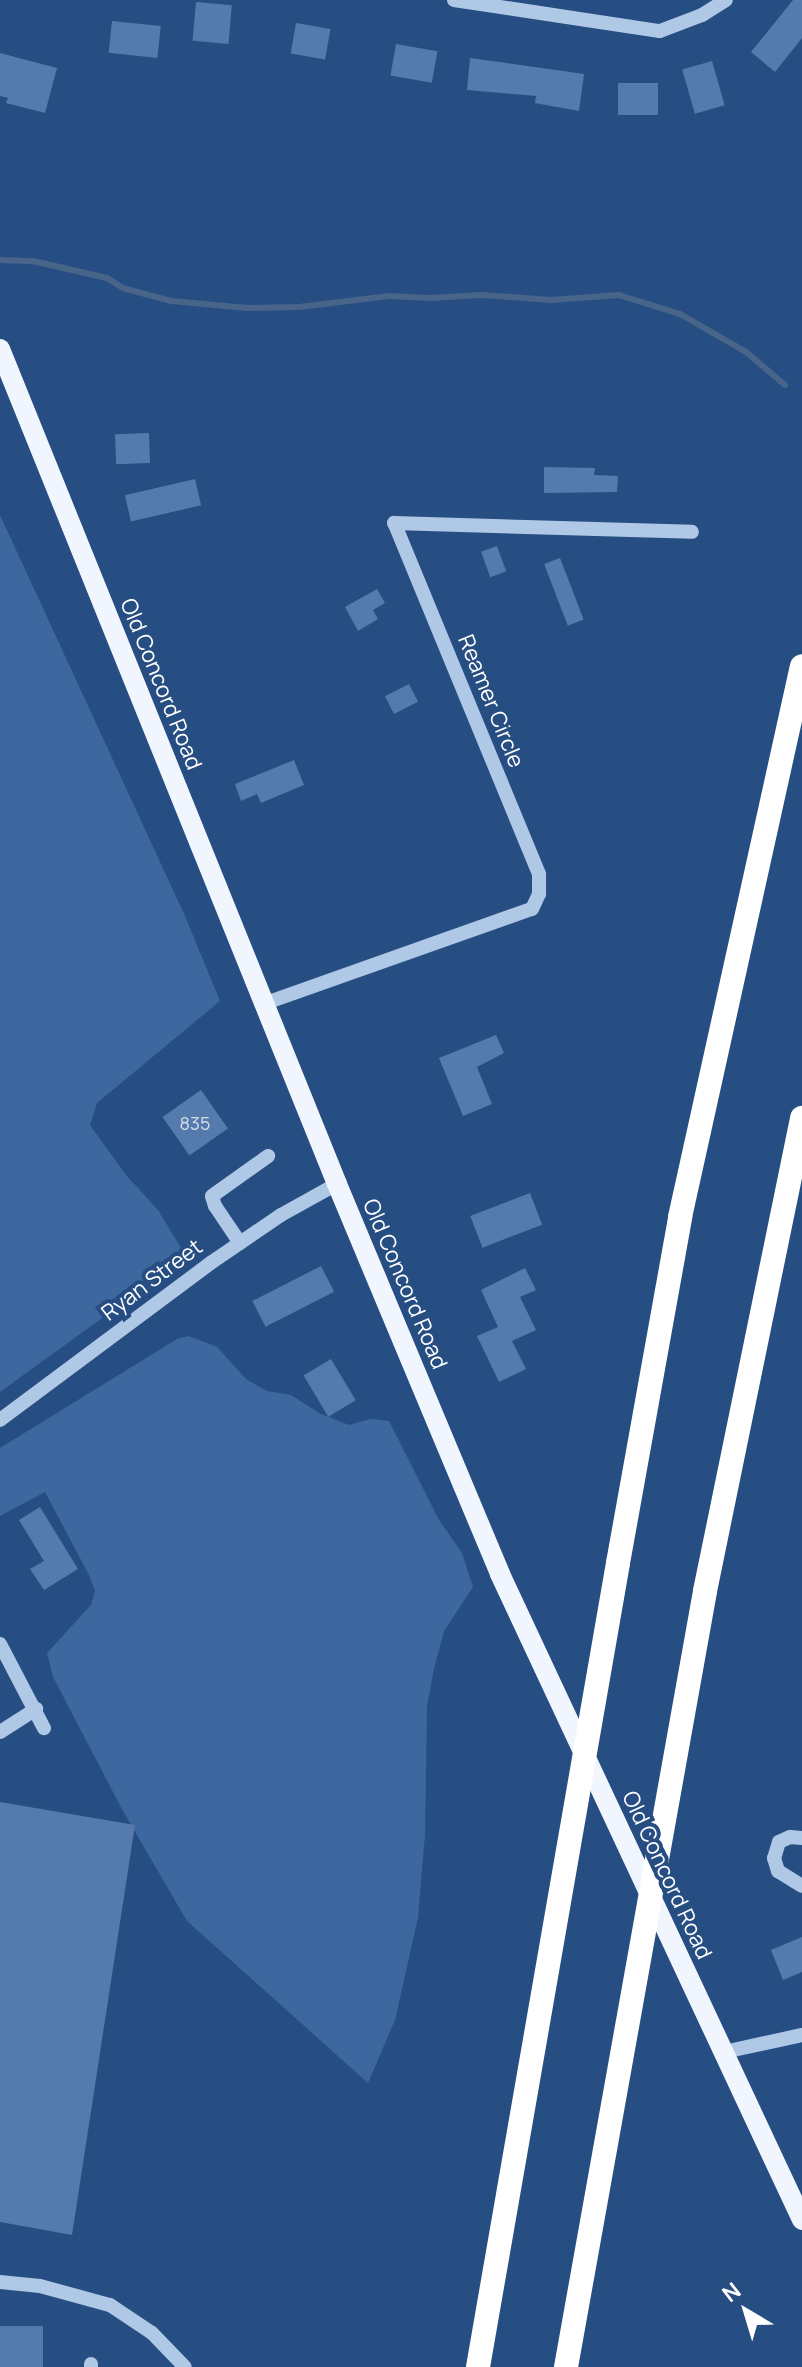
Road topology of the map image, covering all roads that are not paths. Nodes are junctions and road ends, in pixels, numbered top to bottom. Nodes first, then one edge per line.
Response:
1 (454, 0) edge
2 (726, 0) edge
3 (0, 349) edge
4 (692, 532) dead end
5 (802, 666) edge
6 (263, 1004) junction
7 (802, 1118) edge
8 (268, 1156) dead end
9 (337, 1184) junction
10 (240, 1243) junction
11 (0, 1420) edge
12 (0, 1644) edge
13 (36, 1709) junction
14 (44, 1728) dead end
15 (0, 1732) edge
16 (802, 1838) edge
17 (802, 1886) edge
18 (802, 2035) edge
19 (724, 2052) junction
20 (802, 2220) edge
21 (0, 2282) edge
22 (185, 2367) edge
23 (478, 2367) edge
24 (566, 2367) edge

1 - 2 street
3 - 6 main road, Old Concord Road
4 - 6 street, Reamer Circle
5 - 23 highway, bridge
6 - 9 main road, Old Concord Road
7 - 24 highway, bridge
8 - 10 street
9 - 10 street, Ryan Street
9 - 19 main road, Old Concord Road
10 - 11 street, Ryan Street
12 - 13 street
13 - 14 street
13 - 15 street
16 - 17 street
18 - 19 street
19 - 20 main road, Old Concord Road
21 - 22 street

